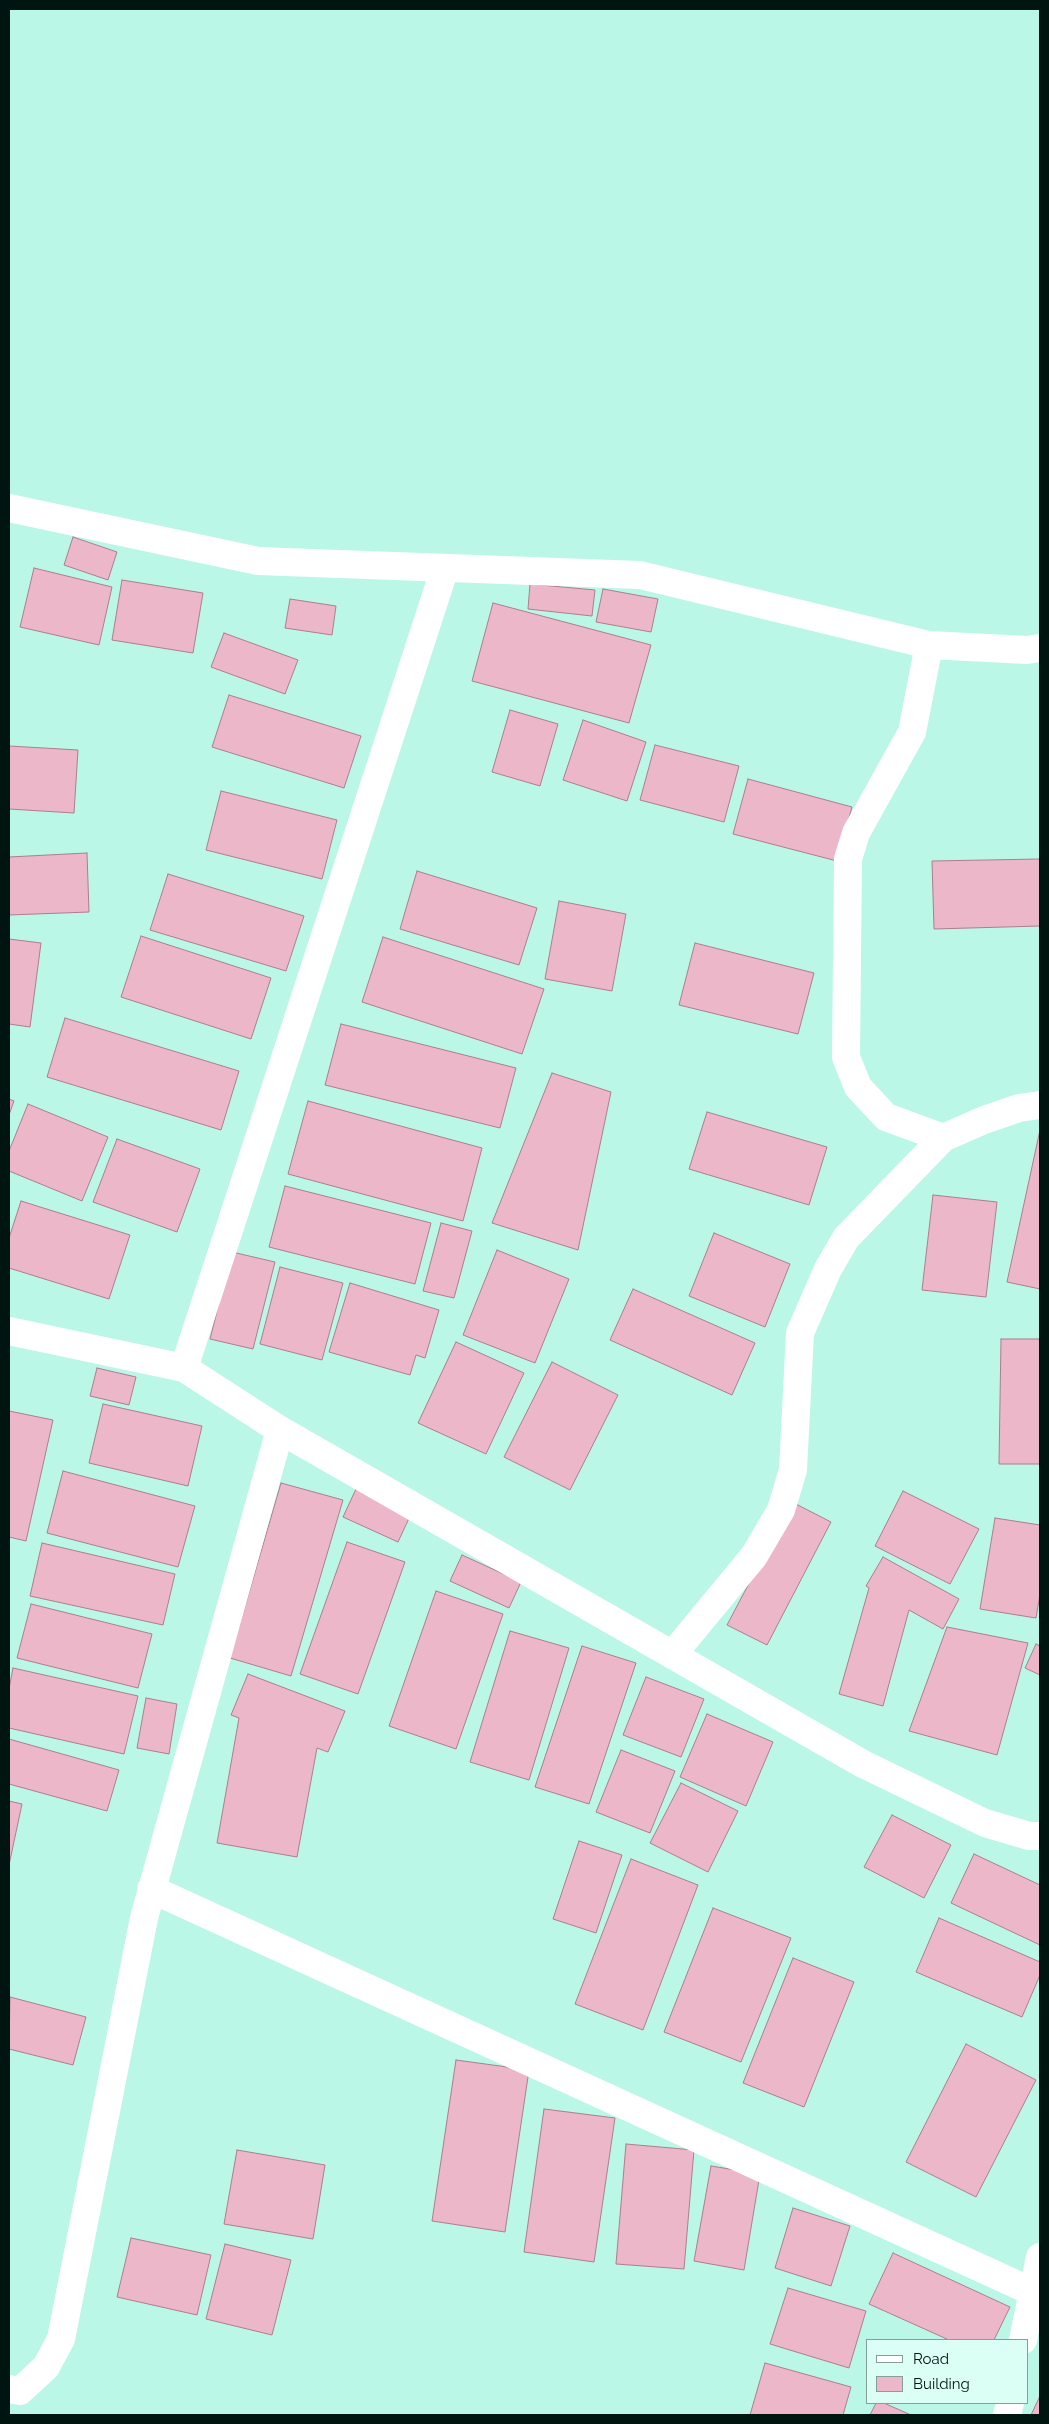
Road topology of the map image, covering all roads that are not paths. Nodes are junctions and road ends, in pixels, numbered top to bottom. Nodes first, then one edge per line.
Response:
1 (9, 509) edge
2 (445, 568) junction
3 (929, 645) junction
4 (1040, 648) edge
5 (1040, 1105) edge
6 (943, 1138) junction
7 (9, 1330) edge
8 (184, 1368) junction
9 (280, 1430) junction
10 (673, 1654) junction
11 (1040, 1836) edge
12 (151, 1889) junction
13 (1040, 2257) edge
14 (1033, 2292) junction
15 (1023, 2339) edge
16 (9, 2389) edge

1 - 2 street
2 - 3 street
2 - 8 street
3 - 4 street
3 - 6 street
5 - 6 street
6 - 10 street
7 - 8 street
8 - 9 street
9 - 10 street
9 - 12 street
10 - 11 street
12 - 14 street
12 - 16 street
13 - 14 street
14 - 15 street

